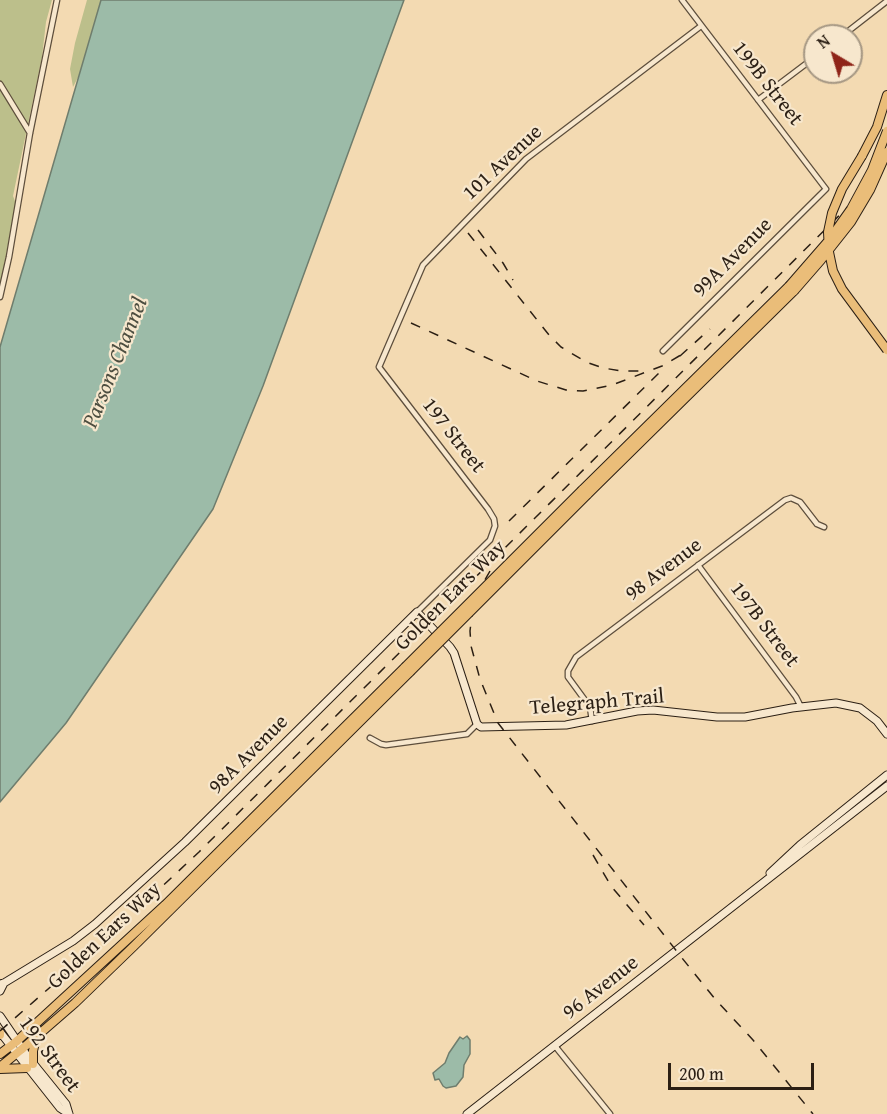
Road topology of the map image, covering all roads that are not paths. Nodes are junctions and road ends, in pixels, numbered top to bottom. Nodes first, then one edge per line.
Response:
1 (57, 0) edge
2 (682, 0) edge
3 (887, 1) edge
4 (857, 24) edge
5 (701, 26) junction
6 (803, 66) edge
7 (0, 84) edge
8 (887, 95) edge
9 (758, 100) junction
10 (887, 130) edge
11 (30, 133) junction
12 (887, 152) edge
13 (826, 189) joint
14 (791, 288) junction
15 (0, 297) edge
16 (877, 338) dead end
17 (887, 341) edge
18 (887, 350) edge
19 (663, 351) dead end
20 (379, 368) joint
21 (495, 526) joint
22 (824, 527) dead end
23 (698, 565) junction
24 (417, 612) junction
25 (407, 670) junction
26 (801, 707) junction
27 (592, 721) junction
28 (477, 724) junction
29 (887, 734) edge
30 (370, 738) dead end
31 (887, 775) edge
32 (887, 786) edge
33 (755, 888) junction
34 (2, 984) edge
35 (0, 992) edge
36 (0, 1016) edge
37 (0, 1033) edge
38 (36, 1038) junction
39 (14, 1043) junction
40 (555, 1046) junction
41 (19, 1052) junction
42 (0, 1054) edge
43 (30, 1066) junction
44 (0, 1068) edge
45 (69, 1114) edge
46 (468, 1114) edge
47 (609, 1114) edge

1 - 11 street
2 - 5 street, 199B Street
3 - 4 street
5 - 9 street, 199B Street
5 - 20 street, 101 Avenue
6 - 9 street
7 - 11 street
8 - 18 highway, bridge
9 - 13 street, 199B Street
10 - 14 highway, Golden Ears Way, bridge
11 - 15 street
12 - 14 highway, Golden Ears Way, bridge
13 - 19 street, 99A Avenue
14 - 25 highway, Golden Ears Way, bridge
16 - 17 street
20 - 21 street, 197 Street
21 - 24 street, 98A Avenue
22 - 23 street, 98 Avenue
23 - 26 street, 197B Street
23 - 27 street, 98 Avenue
24 - 28 street
24 - 34 street, 98A Avenue
25 - 38 highway, Golden Ears Way
25 - 39 highway, Golden Ears Way
26 - 27 street, Telegraph Trail
26 - 29 street, Telegraph Trail
27 - 28 street, Telegraph Trail
28 - 30 street
31 - 33 street, 96 Avenue
32 - 33 street, 96 Avenue
33 - 40 street, 96 Avenue
34 - 35 street
36 - 39 street, 192 Street
37 - 39 street, 192 Street
38 - 41 highway, Golden Ears Way
38 - 43 highway
39 - 41 street, 192 Street
39 - 42 main road, Golden Ears Way
40 - 46 street, 96 Avenue
40 - 47 street
41 - 43 street, 192 Street
41 - 44 main road, Golden Ears Way
43 - 44 main road
43 - 45 street, 192 Street

